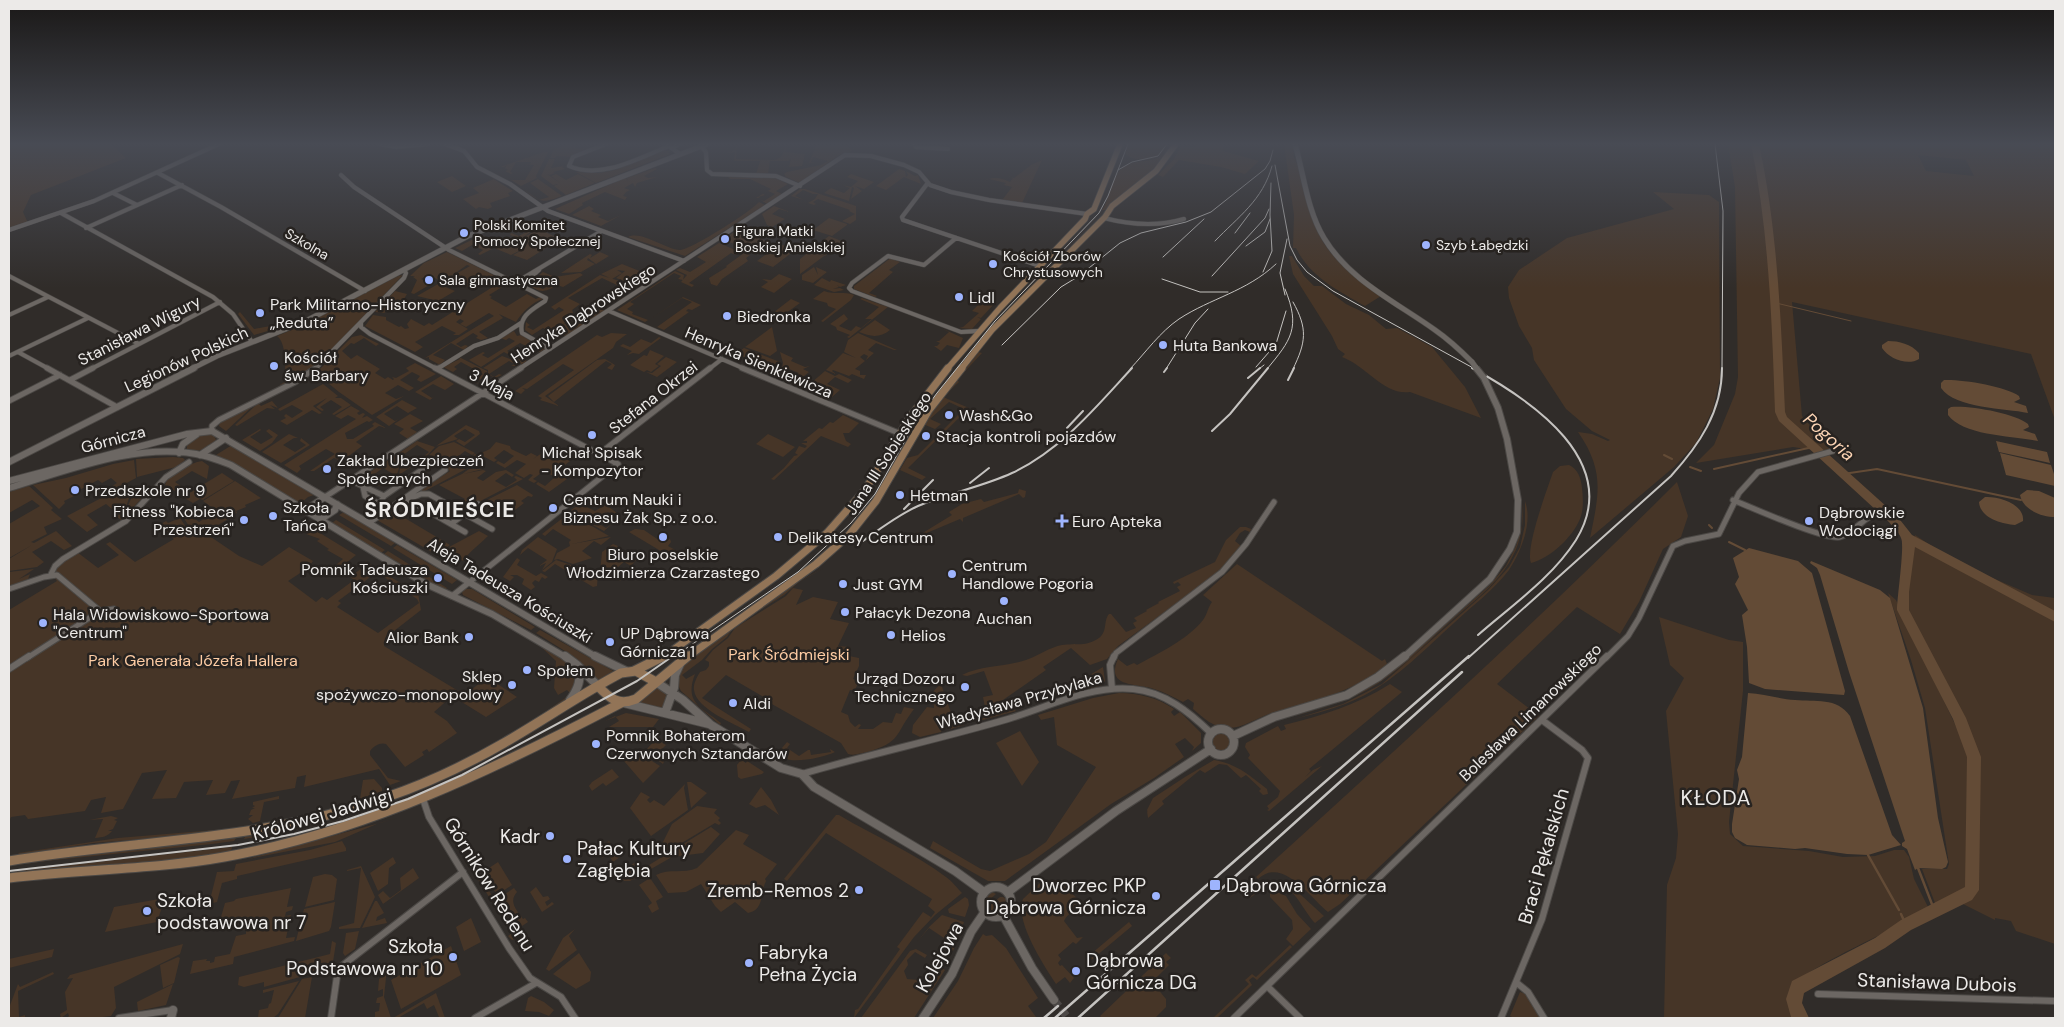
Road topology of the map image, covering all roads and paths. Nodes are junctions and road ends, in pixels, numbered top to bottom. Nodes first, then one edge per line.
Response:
1 (168, 192) edge
2 (192, 192) edge
3 (361, 192) edge
4 (521, 192) edge
5 (583, 192) edge
6 (791, 192) edge
7 (921, 192) edge
8 (957, 192) edge
9 (1101, 192) edge
10 (1132, 192) edge
11 (1309, 192) edge
12 (113, 193) joint
13 (137, 205) junction
14 (542, 208) junction
15 (1093, 210) junction
16 (61, 213) junction
17 (1096, 217) junction
18 (1184, 219) dead end
19 (86, 228) junction
20 (9, 230) edge
21 (600, 232) junction
22 (956, 238) junction
23 (446, 248) junction
24 (684, 261) junction
25 (544, 265) junction
26 (1040, 266) junction
27 (404, 270) junction
28 (9, 276) edge
29 (515, 283) junction
30 (521, 286) junction
31 (365, 291) junction
32 (48, 297) junction
33 (220, 302) junction
34 (609, 311) junction
35 (9, 315) edge
36 (88, 318) junction
37 (361, 323) junction
38 (521, 323) junction
39 (979, 331) junction
40 (962, 332) junction
41 (252, 342) junction
42 (970, 342) junction
43 (139, 344) junction
44 (550, 349) junction
45 (18, 352) junction
46 (9, 356) edge
47 (722, 359) junction
48 (437, 369) junction
49 (60, 374) junction
50 (70, 380) junction
51 (483, 393) junction
52 (9, 401) edge
53 (117, 407) junction
54 (202, 431) junction
55 (212, 431) junction
56 (901, 434) junction
57 (226, 438) junction
58 (1833, 451) dead end
59 (179, 453) junction
60 (600, 454) junction
61 (200, 455) junction
62 (9, 462) edge
63 (189, 462) dead end
64 (433, 462) dead end
65 (445, 470) dead end
66 (350, 480) junction
67 (9, 482) edge
68 (363, 487) junction
69 (9, 488) edge
70 (384, 496) junction
71 (325, 497) junction
72 (409, 499) junction
73 (1733, 500) junction
74 (1274, 502) dead end
75 (397, 503) junction
76 (337, 504) junction
77 (380, 504) junction
78 (478, 504) dead end
79 (307, 512) junction
80 (1879, 512) dead end
81 (464, 514) junction
82 (381, 515) junction
83 (320, 520) junction
84 (369, 523) junction
85 (451, 524) junction
86 (492, 529) dead end
87 (465, 532) dead end
88 (50, 576) junction
89 (468, 583) junction
90 (9, 589) edge
91 (452, 596) junction
92 (114, 609) dead end
93 (100, 611) junction
94 (682, 661) junction
95 (577, 665) junction
96 (9, 669) edge
97 (630, 671) junction
98 (656, 682) junction
99 (598, 686) junction
100 (1112, 689) junction
101 (672, 692) junction
102 (622, 703) junction
103 (566, 705) junction
104 (665, 713) junction
105 (1542, 720) junction
106 (711, 725) junction
107 (1211, 733) junction
108 (1233, 736) junction
109 (1210, 749) junction
110 (802, 774) junction
111 (423, 799) junction
112 (9, 861) edge
113 (463, 872) junction
114 (9, 878) edge
115 (984, 892) junction
116 (1008, 892) junction
117 (984, 912) junction
118 (1003, 915) junction
119 (536, 982) junction
120 (1517, 983) junction
121 (1268, 986) junction
122 (1818, 994) dead end
123 (1054, 1000) tunnel mouth
124 (2055, 1001) edge
125 (172, 1014) edge
126 (119, 1018) edge
127 (331, 1018) edge
128 (475, 1018) edge
129 (575, 1018) edge
130 (923, 1018) edge
131 (1234, 1018) edge
132 (1300, 1018) edge
133 (1501, 1018) edge
134 (1544, 1018) edge

1 - 13 street
2 - 31 street, Szkolna
3 - 23 street
4 - 14 street
5 - 14 street, Legionów Polskich
6 - 24 street, Henryka Dąbrowskiego
7 - 22 street
8 - 17 street
9 - 15 main road
10 - 17 main road, Jana III Sobieskiego
11 - 108 street, bridge
12 - 13 street
12 - 16 street
13 - 19 street
14 - 21 street
14 - 23 street, Legionów Polskich
15 - 17 main road, Jana III Sobieskiego
15 - 17 main road
16 - 19 street
16 - 20 street
17 - 18 street
17 - 26 main road, Jana III Sobieskiego
17 - 94 main road, Jana III Sobieskiego
19 - 33 street
21 - 24 street
21 - 25 street
22 - 26 street
22 - 40 street
23 - 27 street, Legionów Polskich
23 - 29 street
24 - 34 street, Henryka Dąbrowskiego
25 - 29 street
25 - 30 street
26 - 39 main road, Jana III Sobieskiego
27 - 31 street, Legionów Polskich
27 - 37 street
28 - 32 street
29 - 30 street
30 - 38 street
31 - 41 street, Legionów Polskich
32 - 35 street
32 - 36 street
33 - 41 street
33 - 43 street, Stanisława Wigury
34 - 44 street, Henryka Dąbrowskiego
34 - 47 street, Henryka Sienkiewicza
36 - 43 street
36 - 45 street
37 - 48 street, 3 Maja
37 - 55 street
38 - 44 street
38 - 48 street
39 - 40 street
39 - 42 main road, Jana III Sobieskiego
40 - 42 street
41 - 53 street, Legionów Polskich
42 - 56 main road, Jana III Sobieskiego
43 - 50 street, Stanisława Wigury
44 - 51 street, Henryka Dąbrowskiego
45 - 46 street
45 - 49 street
47 - 56 street, Henryka Sienkiewicza
47 - 60 street, Stefana Okrzei
48 - 51 street, 3 Maja
49 - 50 street
49 - 52 street
50 - 53 street
51 - 60 street, 3 Maja
51 - 66 street, Henryka Dąbrowskiego
53 - 62 street, Legionów Polskich
54 - 55 street, Górnicza
54 - 59 street
54 - 67 street, Górnicza
55 - 57 street, Aleja Tadeusza Kościuszki
56 - 97 main road, Jana III Sobieskiego
57 - 61 street
57 - 71 street, Aleja Tadeusza Kościuszki
58 - 73 street, Bolesława Limanowskiego
59 - 61 street, Górnicza
59 - 69 street, Górnicza
60 - 89 street, 3 Maja
61 - 79 street, Aleja Tadeusza Kościuszki
63 - 88 street
64 - 70 street
65 - 75 street
66 - 68 street
66 - 71 street, Henryka Dąbrowskiego
68 - 70 street
68 - 77 street
70 - 77 street
71 - 76 street, Aleja Tadeusza Kościuszki
71 - 79 street
72 - 75 street
72 - 81 street
72 - 85 street
73 - 80 street
73 - 105 street, Bolesława Limanowskiego
74 - 100 street, Władysława Przybylaka
75 - 82 street
76 - 83 street
76 - 84 street, Aleja Tadeusza Kościuszki
77 - 82 street
78 - 81 street
79 - 83 street, Aleja Tadeusza Kościuszki
81 - 85 street
81 - 86 street
82 - 84 street
83 - 91 street, Aleja Tadeusza Kościuszki
84 - 89 street, Aleja Tadeusza Kościuszki
85 - 87 street
88 - 90 street
88 - 93 street
89 - 91 street
89 - 97 street, Aleja Tadeusza Kościuszki
91 - 95 street, Aleja Tadeusza Kościuszki
92 - 93 street
93 - 96 street
94 - 98 main road, Jana III Sobieskiego
94 - 101 street
95 - 99 street, Aleja Tadeusza Kościuszki
95 - 103 street, Aleja Tadeusza Kościuszki
97 - 98 main road
97 - 99 main road, Jana III Sobieskiego
98 - 101 street
98 - 102 main road, Jana III Sobieskiego
99 - 102 main road
99 - 103 main road, Królowej Jadwigi
100 - 107 street
100 - 110 street, Władysława Przybylaka
101 - 104 street
101 - 106 street
102 - 104 street
102 - 111 main road, Królowej Jadwigi
103 - 112 main road, Królowej Jadwigi
104 - 106 street
105 - 120 street, Braci Pękalskich
105 - 121 street, Bolesława Limanowskiego
106 - 110 street
107 - 108 street
107 - 109 street
108 - 109 street
109 - 116 street
110 - 115 street
111 - 113 street, Górników Redenu
111 - 114 main road, Królowej Jadwigi
113 - 119 street, Górników Redenu
113 - 127 street
115 - 116 street
115 - 117 street
116 - 118 street
117 - 118 street
117 - 130 street, Kolejowa
118 - 123 street
119 - 128 street
119 - 129 street, Górników Redenu
120 - 133 street, Braci Pękalskich
120 - 134 street
121 - 131 street, Bolesława Limanowskiego
121 - 132 street
122 - 124 street, Stanisława Dubois
125 - 126 street

